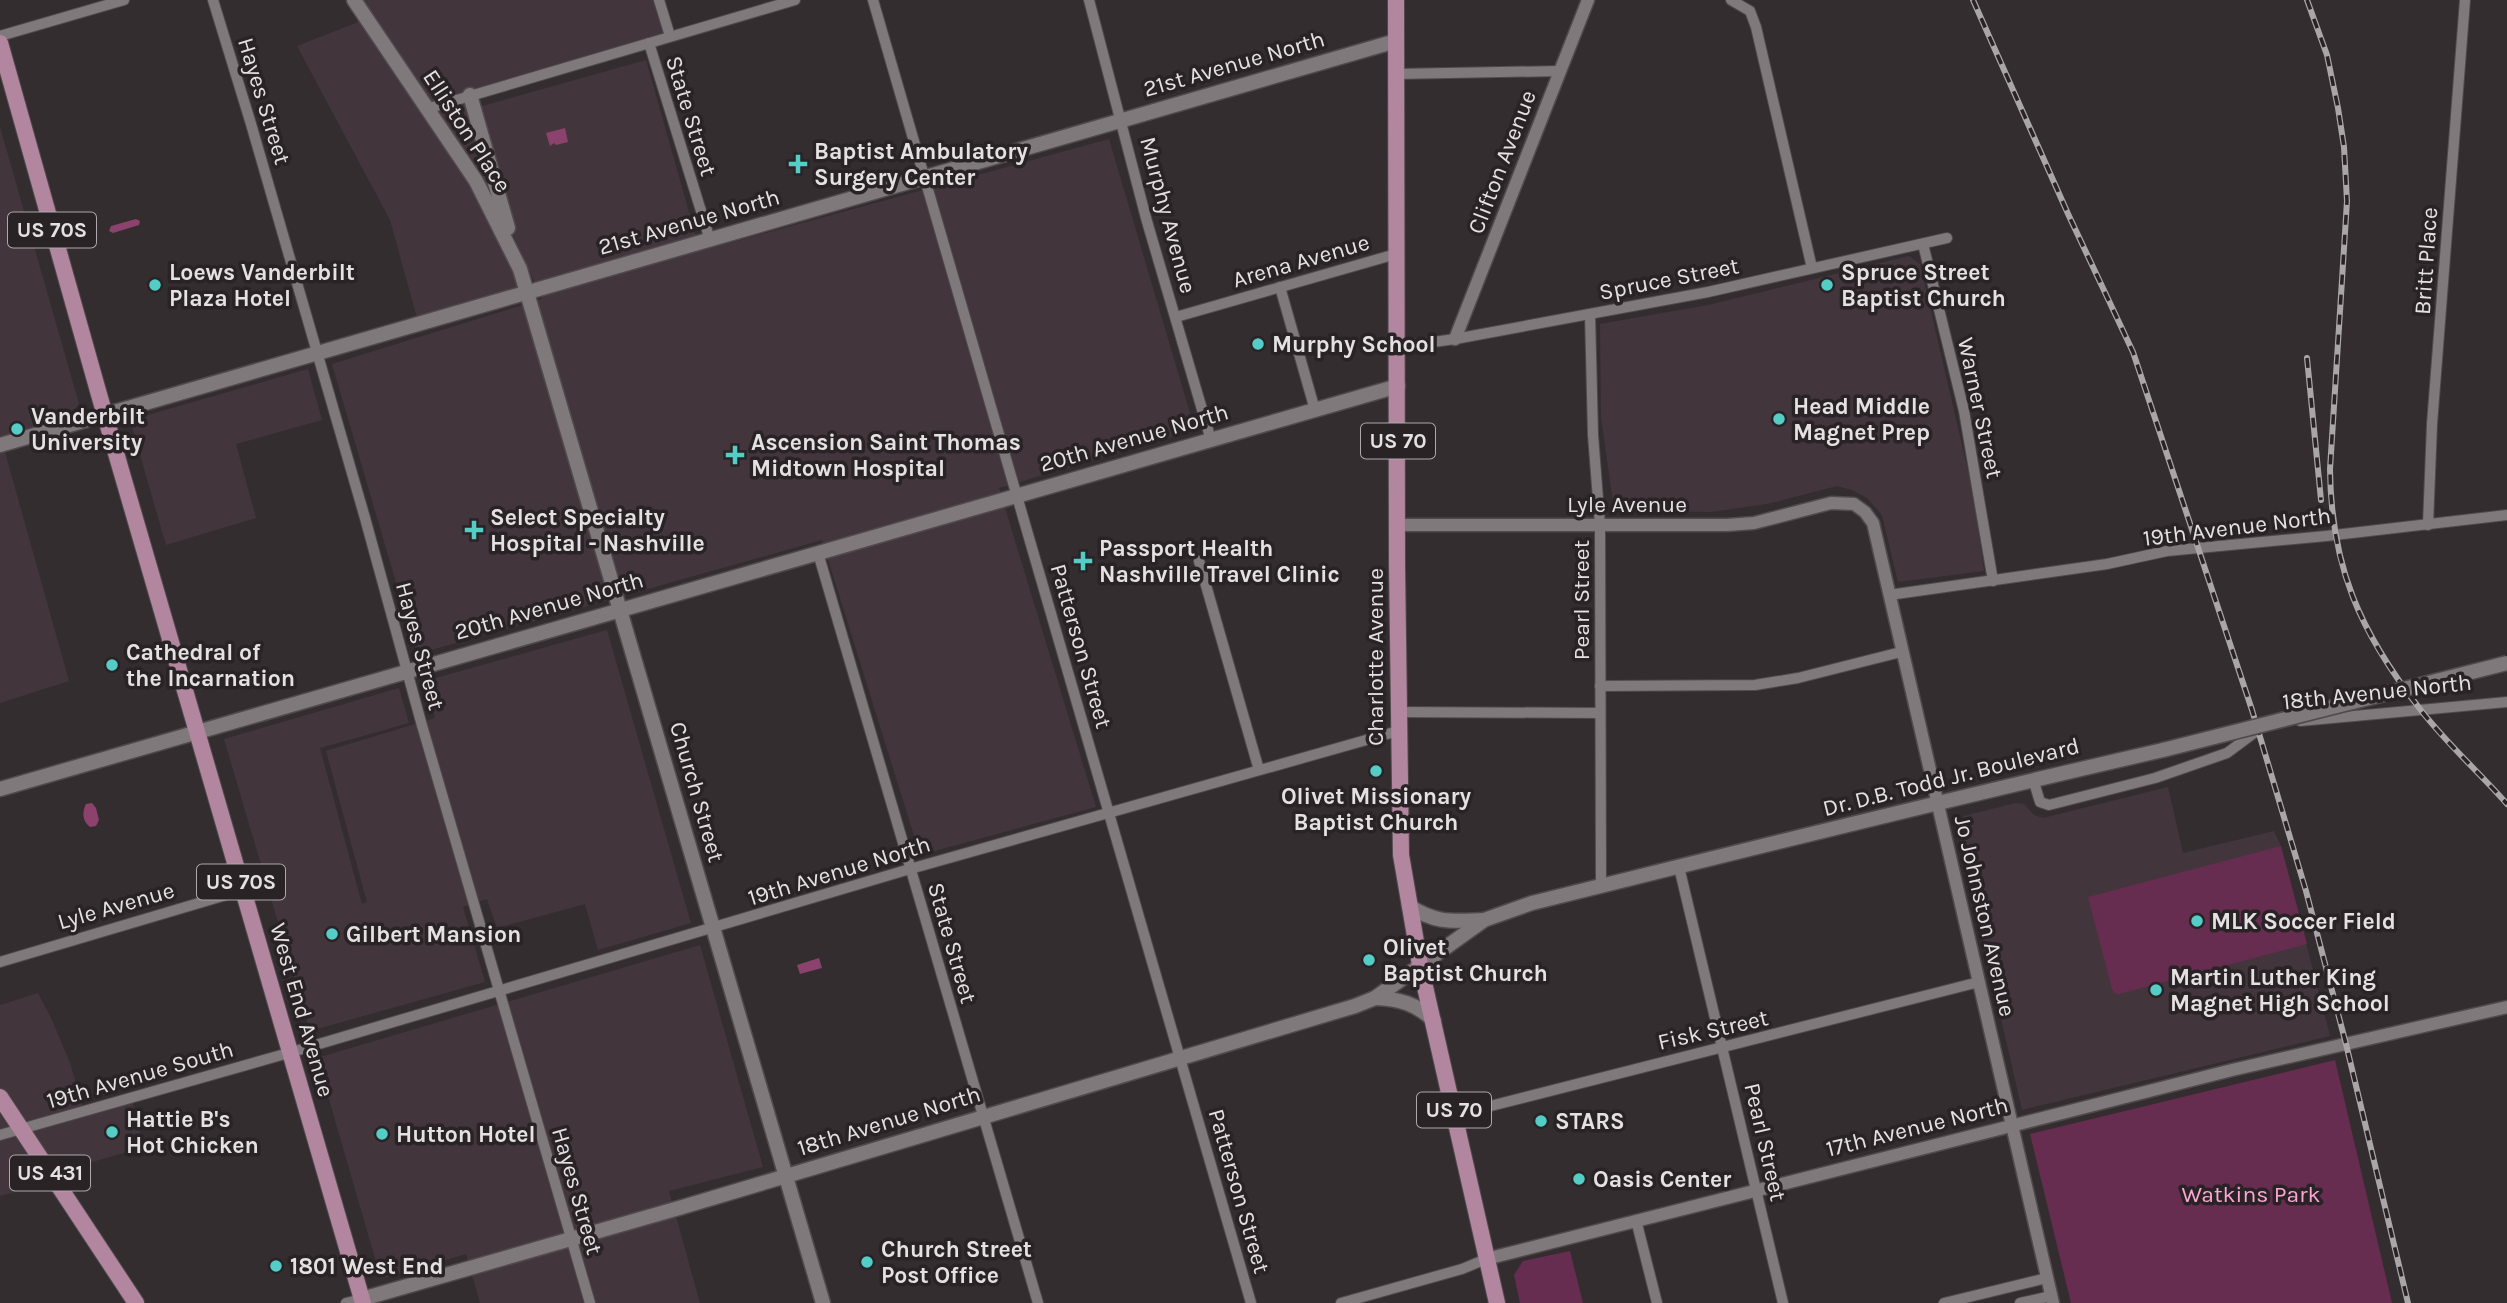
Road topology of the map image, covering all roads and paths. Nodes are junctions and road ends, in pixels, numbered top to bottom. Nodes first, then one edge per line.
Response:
1 (124, 0) edge
2 (213, 0) edge
3 (354, 0) edge
4 (659, 0) edge
5 (795, 0) edge
6 (873, 0) edge
7 (1089, 0) edge
8 (1396, 0) edge
9 (1588, 0) edge
10 (1731, 0) edge
11 (2465, 0) edge
12 (0, 36) edge
13 (670, 36) junction
14 (1396, 41) junction
15 (0, 43) edge
16 (649, 43) junction
17 (1560, 71) junction
18 (1396, 74) junction
19 (470, 95) junction
20 (426, 109) junction
21 (1122, 119) junction
22 (924, 178) junction
23 (1947, 238) dead end
24 (710, 240) junction
25 (1923, 244) junction
26 (1396, 254) junction
27 (1812, 268) junction
28 (520, 270) junction
29 (1280, 287) junction
30 (528, 293) junction
31 (1590, 314) junction
32 (1176, 317) junction
33 (1455, 339) junction
34 (1397, 347) junction
35 (318, 355) junction
36 (1398, 386) junction
37 (1315, 410) junction
38 (105, 415) junction
39 (1211, 440) junction
40 (0, 445) edge
41 (1017, 496) junction
42 (1854, 504) joint
43 (2507, 515) edge
44 (1397, 524) junction
45 (1600, 525) junction
46 (2428, 525) junction
47 (818, 553) junction
48 (1199, 561) dead end
49 (1993, 581) junction
50 (1889, 594) junction
51 (620, 610) junction
52 (1901, 652) junction
53 (2507, 663) edge
54 (406, 671) junction
55 (1600, 686) junction
56 (2507, 702) edge
57 (1398, 712) junction
58 (1600, 713) junction
59 (1398, 730) junction
60 (197, 731) junction
61 (1259, 770) junction
62 (2033, 779) junction
63 (0, 789) edge
64 (1937, 802) junction
65 (1109, 814) junction
66 (1679, 867) junction
67 (910, 870) junction
68 (1601, 886) junction
69 (243, 890) junction
70 (1409, 906) junction
71 (1484, 920) junction
72 (713, 929) junction
73 (0, 962) edge
74 (1420, 965) junction
75 (1979, 982) junction
76 (499, 991) junction
77 (1375, 998) junction
78 (2507, 1007) edge
79 (1434, 1021) junction
80 (1724, 1047) junction
81 (292, 1052) junction
82 (1180, 1057) junction
83 (0, 1097) edge
84 (1455, 1115) junction
85 (983, 1116) junction
86 (2011, 1125) junction
87 (20, 1129) junction
88 (0, 1135) edge
89 (786, 1176) junction
90 (1756, 1189) junction
91 (1636, 1220) junction
92 (572, 1239) junction
93 (1486, 1259) junction
94 (2047, 1278) junction
95 (2052, 1300) edge
96 (357, 1302) edge
97 (136, 1303) edge
98 (590, 1303) edge
99 (823, 1303) edge
100 (1038, 1303) edge
101 (1251, 1303) edge
102 (1341, 1303) edge
103 (1497, 1303) edge
104 (1657, 1303) edge
105 (1783, 1303) edge
106 (1944, 1303) edge
107 (2020, 1303) edge

1 - 12 street
2 - 35 street, Hayes Street
3 - 20 main road, Elliston Place
4 - 13 street, State Street
5 - 13 street
6 - 22 street, Patterson Street
7 - 21 street, Murphy Avenue
8 - 14 main road, Charlotte Avenue / US 70
9 - 17 street, Clifton Avenue
10 - 27 street
11 - 46 street, Britt Place
13 - 16 street
14 - 18 main road, Charlotte Avenue / US 70
14 - 21 main road, 21st Avenue North
15 - 38 main road, West End Avenue / US 70S
16 - 19 street
16 - 24 street, State Street
17 - 18 street
17 - 33 street, Clifton Avenue
18 - 26 main road, Charlotte Avenue / US 70
19 - 20 street
19 - 28 main road
20 - 28 main road, Elliston Place
21 - 22 main road, 21st Avenue North
21 - 32 street, Murphy Avenue
22 - 24 main road, 21st Avenue North
22 - 41 street, Patterson Street
23 - 25 street, Spruce Street
24 - 30 main road, 21st Avenue North
25 - 27 street, Spruce Street
25 - 49 street, Warner Street
26 - 29 street, Arena Avenue
26 - 34 main road, Charlotte Avenue / US 70
27 - 31 street, Spruce Street
28 - 30 main road, Elliston Place
29 - 32 street, Arena Avenue
29 - 37 street
30 - 35 main road, 21st Avenue North
30 - 51 main road, Church Street
31 - 33 street, Spruce Street
31 - 45 street, Pearl Street
32 - 39 street, Murphy Avenue
33 - 34 street, Spruce Street
34 - 36 main road, Charlotte Avenue / US 70
35 - 38 main road, 21st Avenue North
35 - 54 street, Hayes Street
36 - 37 main road, 20th Avenue North
36 - 44 main road, Charlotte Avenue / US 70
37 - 39 main road, 20th Avenue North
38 - 40 main road, 21st Avenue North
38 - 60 main road, West End Avenue / US 70S
39 - 41 main road, 20th Avenue North
41 - 47 main road, 20th Avenue North
41 - 65 street, Patterson Street
42 - 45 street, Lyle Avenue
42 - 50 street, Jo Johnston Avenue
43 - 46 street, 19th Avenue North
44 - 45 street, Lyle Avenue
44 - 57 main road, Charlotte Avenue / US 70
45 - 55 street, Pearl Street
46 - 49 street, 19th Avenue North
47 - 51 main road, 20th Avenue North
47 - 67 street, State Street
48 - 61 street
49 - 50 street, 19th Avenue North
50 - 52 street, Jo Johnston Avenue
51 - 54 main road, 20th Avenue North
51 - 72 main road, Church Street
52 - 55 street
52 - 64 street, Jo Johnston Avenue
53 - 62 main road, Dr. D.B. Todd Jr. Boulevard, bridge
54 - 60 main road, 20th Avenue North
54 - 76 street, Hayes Street
55 - 58 street, Pearl Street
56 - 62 street, 18th Avenue North
57 - 58 street
57 - 59 main road, Charlotte Avenue / US 70
58 - 68 street, Pearl Street
59 - 61 street, 19th Avenue North
59 - 70 main road, Charlotte Avenue / US 70
60 - 63 main road, 20th Avenue North
60 - 69 main road, West End Avenue / US 70S
61 - 65 street, 19th Avenue North
62 - 64 main road, Dr. D.B. Todd Jr. Boulevard
64 - 66 main road, Dr. D.B. Todd Jr. Boulevard
64 - 75 street, Jo Johnston Avenue
65 - 67 street, 19th Avenue North
65 - 82 street, Patterson Street
66 - 68 main road, Dr. D.B. Todd Jr. Boulevard
66 - 80 street, Pearl Street
67 - 72 street, 19th Avenue North
67 - 85 street, State Street
68 - 71 main road, Dr. D.B. Todd Jr. Boulevard
69 - 73 street, Lyle Avenue
69 - 81 main road, West End Avenue / US 70S
70 - 71 main road
70 - 74 main road, Charlotte Avenue / US 70
71 - 74 main road, Dr. D.B. Todd Jr. Boulevard
72 - 76 street, 19th Avenue North
72 - 89 main road, Church Street
74 - 77 main road, 18th Avenue North
74 - 79 main road, Charlotte Avenue / US 70
75 - 80 street, Fisk Street
75 - 86 street, Jo Johnston Avenue
76 - 81 street, 19th Avenue North
76 - 92 street, Hayes Street
77 - 79 main road
77 - 82 main road, 18th Avenue North
78 - 86 street, 17th Avenue North
79 - 84 main road, Charlotte Avenue / US 70
80 - 84 street, Fisk Street
80 - 90 street, Pearl Street
81 - 87 street, 19th Avenue South
81 - 96 main road, West End Avenue / US 70S
82 - 85 main road, 18th Avenue North
82 - 101 street, Patterson Street
83 - 87 main road, US 431
84 - 93 main road, Charlotte Avenue / US 70
85 - 89 main road, 18th Avenue North
85 - 100 street, State Street
86 - 90 street, 17th Avenue North
86 - 94 street, Jo Johnston Avenue
87 - 88 street, 19th Avenue South
87 - 97 main road, US 431
89 - 92 main road, 18th Avenue North
89 - 99 main road, Church Street
90 - 91 street, 17th Avenue North
90 - 105 street, Pearl Street
91 - 93 street, 17th Avenue North
91 - 104 street
92 - 96 main road, 18th Avenue North
92 - 98 street, Hayes Street
93 - 102 street, 17th Avenue North
93 - 103 main road, Charlotte Avenue / US 70
94 - 95 street, Jo Johnston Avenue
94 - 106 street
95 - 107 street

